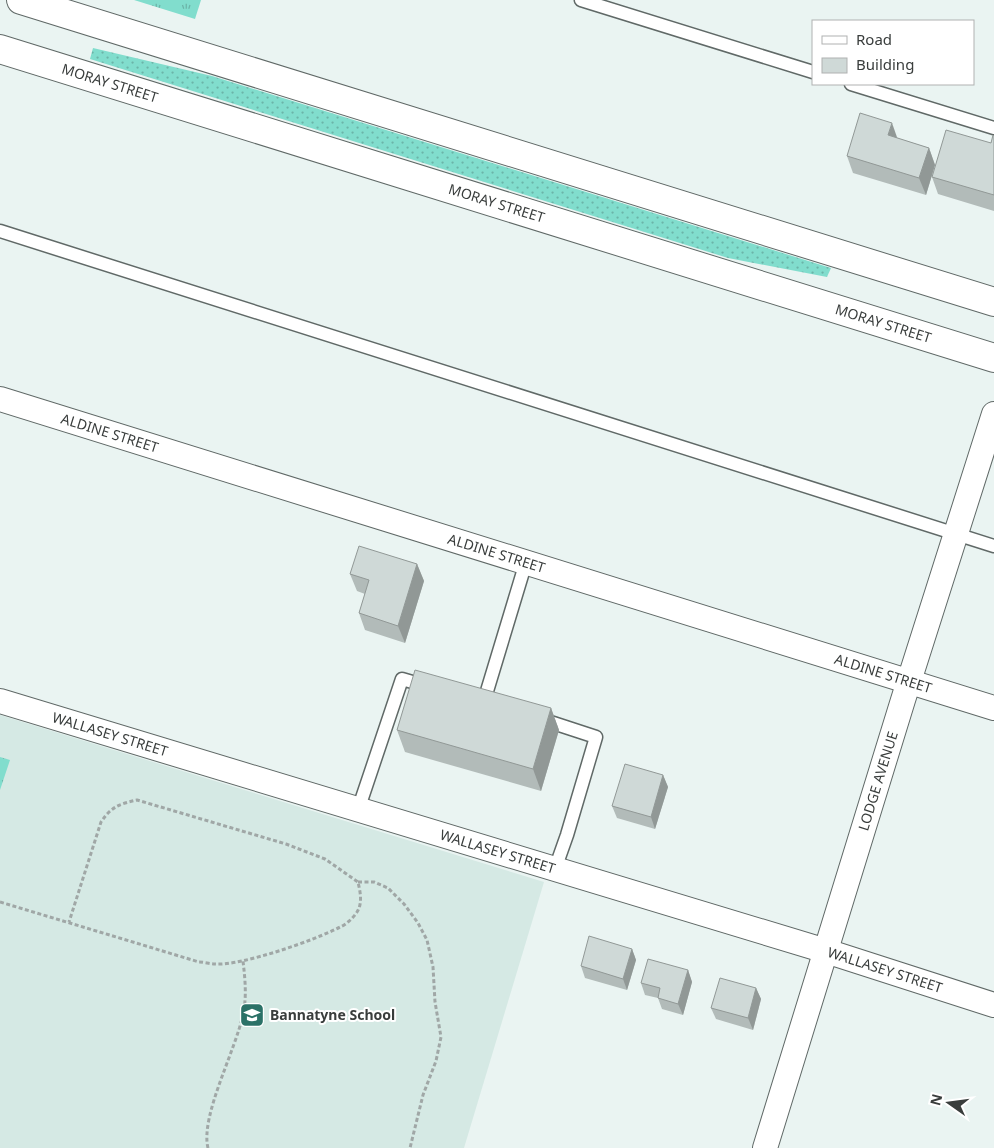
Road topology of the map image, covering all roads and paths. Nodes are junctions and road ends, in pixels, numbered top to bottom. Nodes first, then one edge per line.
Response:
1 (21, 0) edge
2 (581, 0) edge
3 (0, 49) edge
4 (812, 72) edge
5 (854, 85) edge
6 (994, 128) edge
7 (0, 231) edge
8 (994, 302) edge
9 (994, 358) edge
10 (0, 399) edge
11 (994, 414) edge
12 (956, 535) junction
13 (994, 546) edge
14 (526, 562) junction
15 (909, 682) junction
16 (438, 689) edge
17 (0, 701) edge
18 (503, 707) edge
19 (994, 708) edge
20 (531, 716) edge
21 (358, 810) junction
22 (554, 869) junction
23 (358, 882) junction
24 (0, 902) edge
25 (69, 922) junction
26 (826, 951) junction
27 (243, 960) junction
28 (994, 1005) edge
29 (208, 1148) edge
30 (410, 1148) edge
31 (765, 1148) edge

1 - 8 main road
2 - 4 lane
3 - 9 main road, MORAY STREET
5 - 6 lane
7 - 12 lane
10 - 14 street, ALDINE STREET
11 - 12 street, LODGE AVENUE
12 - 13 lane
12 - 15 street, LODGE AVENUE
14 - 15 street, ALDINE STREET
14 - 18 lane
15 - 19 street, ALDINE STREET
15 - 26 street, LODGE AVENUE
16 - 21 lane
17 - 21 street, WALLASEY STREET
20 - 22 lane
21 - 22 street, WALLASEY STREET
22 - 26 street, WALLASEY STREET
23 - 25 path
23 - 27 path
23 - 30 path
24 - 25 path
25 - 27 path
26 - 28 street, WALLASEY STREET
26 - 31 street, LODGE AVENUE
27 - 29 path

